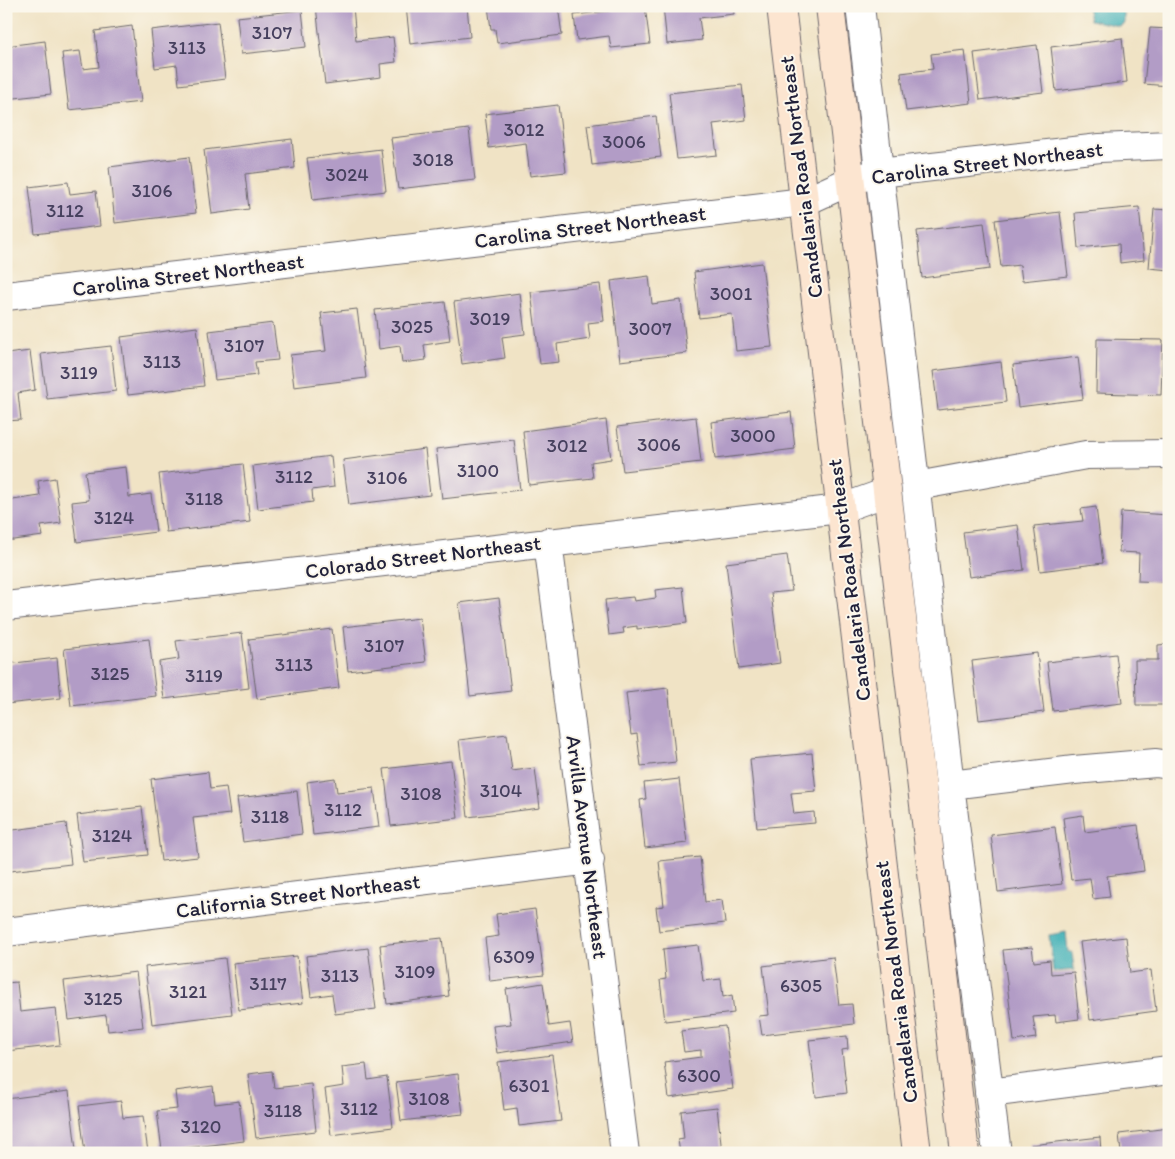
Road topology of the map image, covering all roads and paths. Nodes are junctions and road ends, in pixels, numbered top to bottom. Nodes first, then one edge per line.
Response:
1 (781, 6) edge
2 (830, 6) edge
3 (860, 6) edge
4 (1169, 145) edge
5 (879, 173) junction
6 (852, 180) junction
7 (804, 202) junction
8 (6, 296) edge
9 (1169, 454) edge
10 (917, 486) junction
11 (887, 492) junction
12 (840, 509) junction
13 (548, 542) junction
14 (6, 606) edge
15 (1169, 765) edge
16 (950, 785) junction
17 (590, 860) junction
18 (6, 932) edge
19 (1169, 1070) edge
20 (989, 1093) junction
21 (625, 1153) edge
22 (917, 1153) edge
23 (965, 1153) edge
24 (997, 1153) edge

1 - 7 main road, Candelaria Road Northeast
2 - 6 main road
3 - 5 street
4 - 5 street, Carolina Street Northeast
5 - 6 street, Carolina Street Northeast
5 - 10 street
6 - 7 street, Carolina Street Northeast
6 - 11 main road
7 - 8 street, Carolina Street Northeast
7 - 12 main road, Candelaria Road Northeast
9 - 10 street
10 - 16 street
11 - 12 street
11 - 23 main road
12 - 13 street, Colorado Street Northeast
12 - 22 main road, Candelaria Road Northeast
13 - 14 street, Colorado Street Northeast
13 - 17 street, Arvilla Avenue Northeast
15 - 16 street
16 - 20 street
17 - 18 street, California Street Northeast
17 - 21 street, Arvilla Avenue Northeast
19 - 20 street
20 - 24 street

